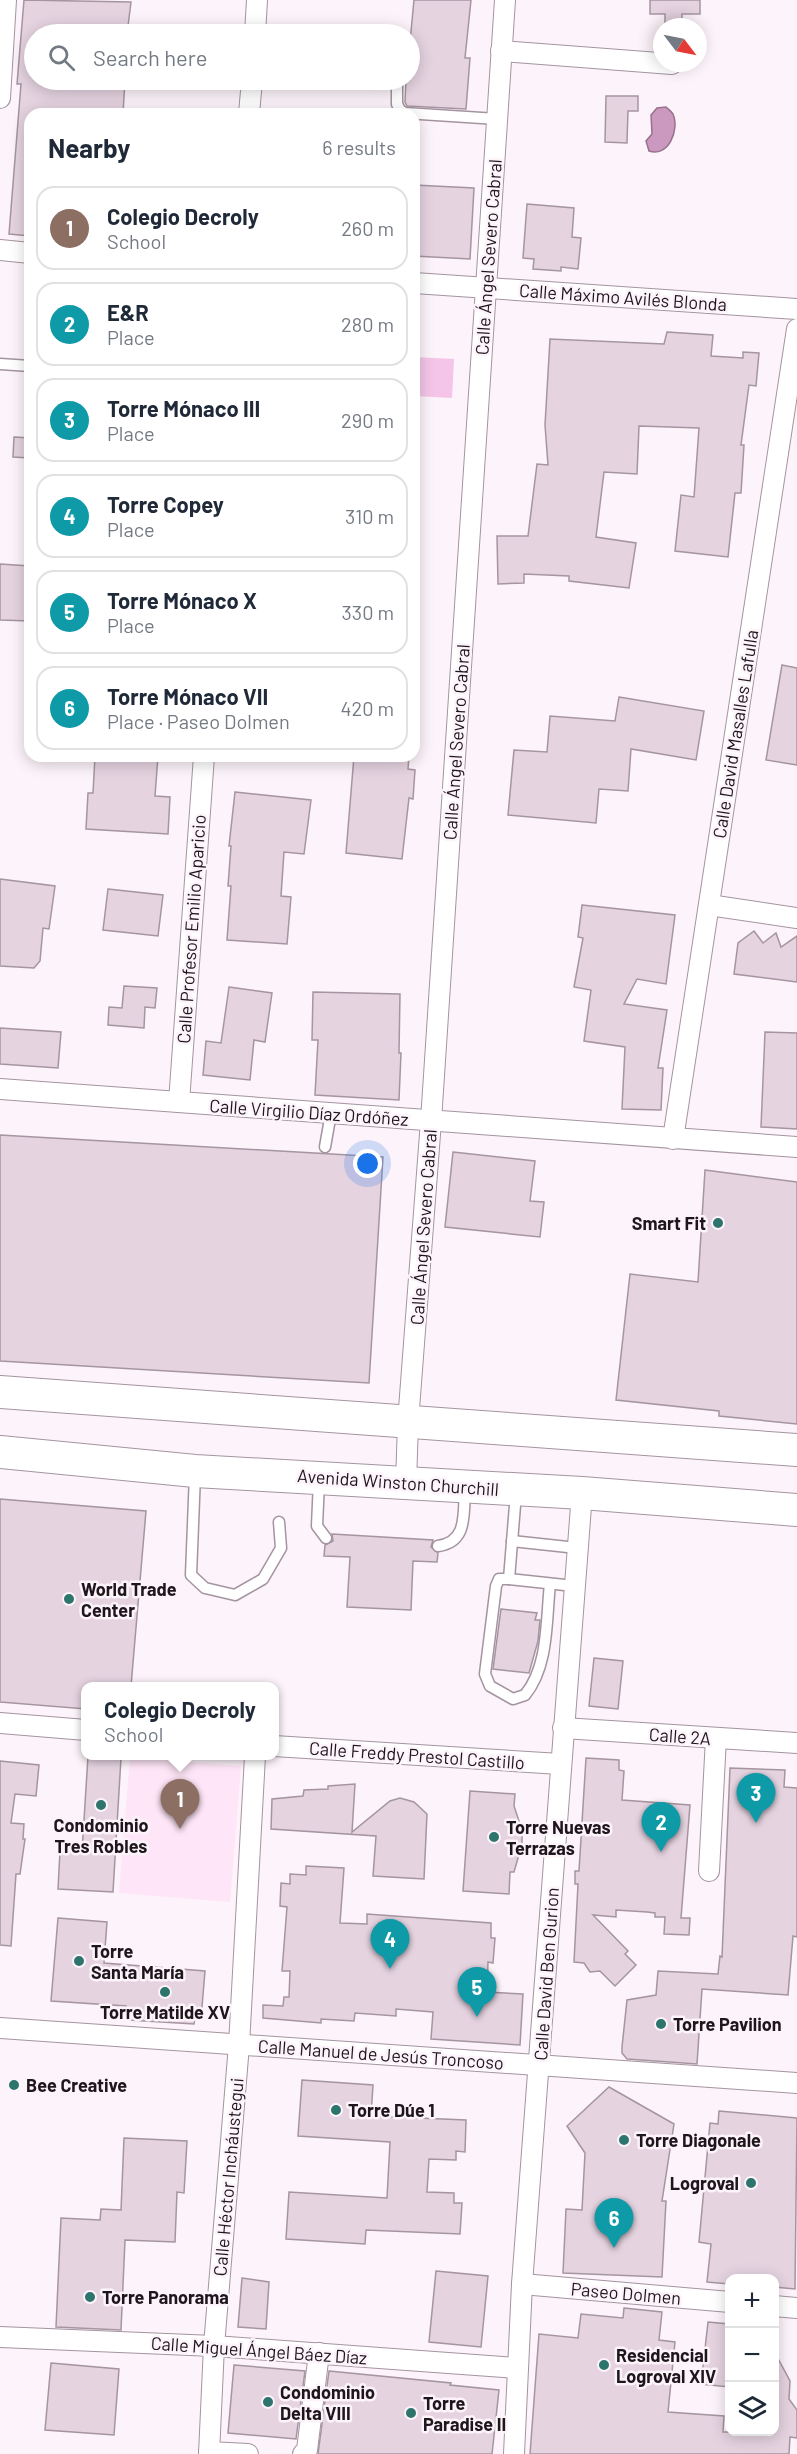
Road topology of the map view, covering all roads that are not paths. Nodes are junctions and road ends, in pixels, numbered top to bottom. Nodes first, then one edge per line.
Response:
1 (6, 0) edge
2 (257, 0) edge
3 (505, 0) edge
4 (256, 24) edge
5 (501, 51) junction
6 (653, 63) edge
7 (251, 90) edge
8 (397, 90) edge
9 (0, 98) edge
10 (250, 108) edge
11 (399, 108) edge
12 (420, 114) edge
13 (497, 119) junction
14 (0, 250) edge
15 (24, 252) edge
16 (420, 283) edge
17 (487, 287) junction
18 (797, 309) edge
19 (797, 329) edge
20 (0, 364) edge
21 (24, 366) edge
22 (204, 762) edge
23 (709, 905) junction
24 (797, 918) edge
25 (0, 1089) edge
26 (179, 1102) junction
27 (331, 1113) junction
28 (431, 1121) junction
29 (673, 1138) junction
30 (325, 1147) dead end
31 (797, 1147) edge
32 (0, 1392) edge
33 (408, 1422) junction
34 (797, 1450) edge
35 (0, 1452) edge
36 (195, 1471) junction
37 (320, 1477) junction
38 (406, 1484) junction
39 (465, 1487) junction
40 (516, 1490) junction
41 (582, 1493) junction
42 (797, 1510) edge
43 (279, 1522) dead end
44 (326, 1538) dead end
45 (512, 1541) junction
46 (438, 1546) dead end
47 (578, 1548) junction
48 (509, 1579) junction
49 (550, 1584) junction
50 (574, 1586) junction
51 (0, 1723) edge
52 (562, 1728) junction
53 (81, 1730) edge
54 (716, 1738) junction
55 (797, 1743) edge
56 (279, 1746) edge
57 (255, 1760) edge
58 (560, 1764) junction
59 (709, 1871) dead end
60 (0, 2028) edge
61 (239, 2045) junction
62 (540, 2066) junction
63 (797, 2083) edge
64 (522, 2284) junction
65 (725, 2302) edge
66 (779, 2306) edge
67 (797, 2308) edge
68 (0, 2337) edge
69 (213, 2346) junction
70 (319, 2353) junction
71 (518, 2368) junction
72 (209, 2453) edge
73 (248, 2454) edge
74 (303, 2454) edge
75 (514, 2454) edge

1 - 9 street
2 - 4 street
3 - 5 street, Calle Ángel Severo Cabral
5 - 6 street
5 - 13 street, Calle Ángel Severo Cabral
7 - 10 street
8 - 11 lane
12 - 13 lane
13 - 17 street, Calle Ángel Severo Cabral
14 - 15 street
16 - 17 street, Calle Máximo Avilés Blonda
17 - 18 street, Calle Máximo Avilés Blonda
17 - 28 street, Calle Ángel Severo Cabral
19 - 23 street, Calle David Masalles Lafulla
20 - 21 lane
22 - 26 street, Calle Profesor Emilio Aparicio
23 - 24 street
23 - 29 street, Calle David Masalles Lafulla
25 - 26 street, Calle Virgilio Díaz Ordóñez
26 - 27 street, Calle Virgilio Díaz Ordóñez
27 - 28 street, Calle Virgilio Díaz Ordóñez
27 - 30 lane
28 - 29 street, Calle Virgilio Díaz Ordóñez
28 - 33 street, Calle Ángel Severo Cabral
29 - 31 street, Calle Virgilio Díaz Ordóñez
32 - 33 main road
33 - 34 main road
33 - 38 street, Calle Ángel Severo Cabral
35 - 36 main road, Avenida Winston Churchill
36 - 37 main road, Avenida Winston Churchill
36 - 43 lane
37 - 38 main road, Avenida Winston Churchill
37 - 44 lane
38 - 39 main road, Avenida Winston Churchill
39 - 40 main road, Avenida Winston Churchill
39 - 46 lane
40 - 41 main road, Avenida Winston Churchill
40 - 45 lane
41 - 42 main road, Avenida Winston Churchill
41 - 47 street, Calle David Ben Gurion
45 - 47 lane
45 - 48 lane
47 - 50 street, Calle David Ben Gurion
48 - 49 lane
48 - 49 lane
49 - 50 lane
50 - 52 street, Calle David Ben Gurion
51 - 53 street
52 - 54 street, Calle 2A
52 - 58 street, Calle David Ben Gurion
54 - 55 street, Calle 2A
54 - 59 street
56 - 58 street, Calle Freddy Prestol Castillo
57 - 61 street, Calle Héctor Incháustegui
58 - 62 street, Calle David Ben Gurion
60 - 61 street, Calle Manuel de Jesús Troncoso
61 - 62 street, Calle Manuel de Jesús Troncoso
61 - 69 street, Calle Héctor Incháustegui
62 - 63 street, Calle Manuel de Jesús Troncoso
62 - 64 street, Calle David Ben Gurion
64 - 65 street, Paseo Dolmen
64 - 71 street, Calle David Ben Gurion
66 - 67 street
68 - 69 street, Calle Miguel Ángel Báez Díaz
69 - 70 street, Calle Miguel Ángel Báez Díaz
69 - 72 street, Calle Héctor Incháustegui
70 - 71 street, Calle Miguel Ángel Báez Díaz
70 - 74 street
71 - 75 street, Calle David Ben Gurion
72 - 73 street

